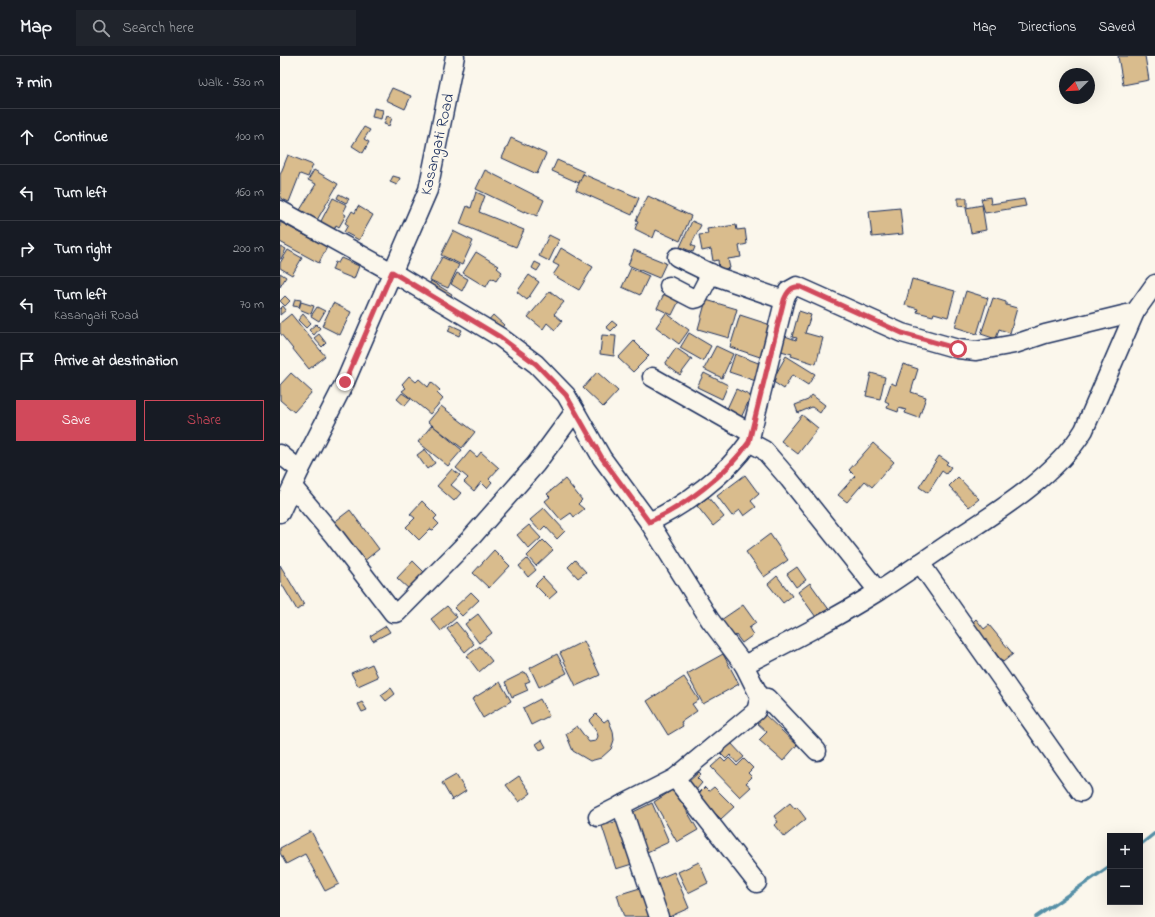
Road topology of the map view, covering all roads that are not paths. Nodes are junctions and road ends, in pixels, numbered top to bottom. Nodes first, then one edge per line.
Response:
1 (454, 56) edge
2 (280, 210) edge
3 (677, 257) dead end
4 (392, 272) junction
5 (711, 273) junction
6 (1155, 284) edge
7 (669, 286) dead end
8 (784, 300) junction
9 (1136, 312) junction
10 (652, 377) dead end
11 (575, 411) junction
12 (750, 437) junction
13 (280, 454) edge
14 (300, 470) junction
15 (293, 486) junction
16 (280, 513) edge
17 (649, 522) junction
18 (920, 563) junction
19 (878, 591) junction
20 (744, 666) junction
21 (760, 697) junction
22 (818, 751) dead end
23 (675, 778) junction
24 (1081, 792) dead end
25 (621, 805) junction
26 (598, 817) dead end
27 (757, 883) dead end
28 (659, 917) edge

1 - 4 street, Kasangati Road
2 - 4 street
3 - 5 street
4 - 11 street
4 - 14 street, Kasangati Road
5 - 7 street
5 - 8 street
6 - 9 street
8 - 9 street
8 - 12 street
9 - 18 street
10 - 12 street
11 - 15 street
11 - 17 street
12 - 17 street
12 - 19 street
13 - 14 street
14 - 15 street, Kasangati Road
15 - 16 street, Kasangati Road
17 - 20 street
18 - 19 street
18 - 24 street
19 - 20 street
20 - 21 street
21 - 22 street
21 - 23 street
23 - 25 street
23 - 27 street
25 - 26 street
25 - 28 street

